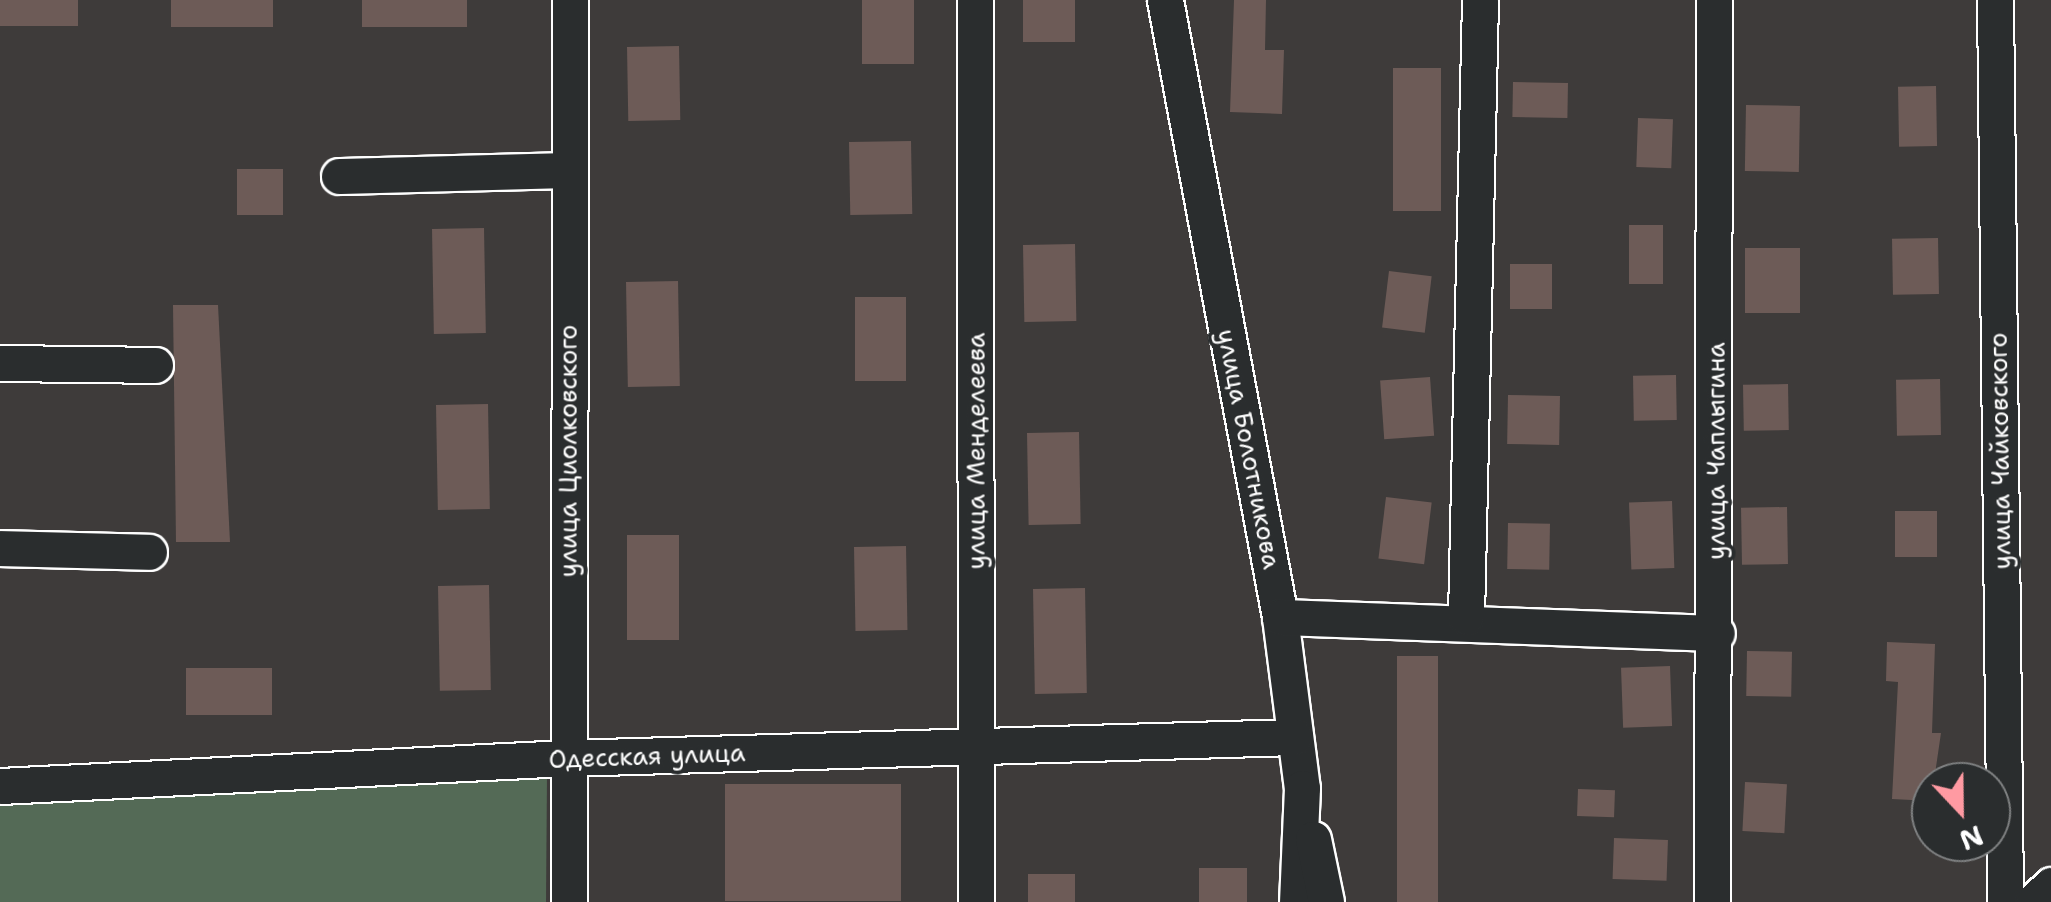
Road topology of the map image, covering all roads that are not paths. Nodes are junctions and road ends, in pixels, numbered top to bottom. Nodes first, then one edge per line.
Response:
1 (570, 0) edge
2 (976, 0) edge
3 (1165, 0) edge
4 (1480, 0) edge
5 (1714, 0) edge
6 (1995, 0) edge
7 (569, 170) junction
8 (340, 176) dead end
9 (0, 363) edge
10 (155, 366) dead end
11 (0, 548) edge
12 (149, 552) dead end
13 (1280, 616) junction
14 (1466, 617) junction
15 (1717, 633) junction
16 (1295, 737) junction
17 (977, 748) junction
18 (566, 758) junction
19 (0, 786) edge
20 (1302, 788) junction
21 (2051, 885) edge
22 (569, 902) edge
23 (976, 902) edge
24 (1297, 902) edge
25 (1326, 902) edge
26 (1712, 902) edge
27 (2005, 902) edge
28 (2033, 902) edge

1 - 7 street, улица Циолковского
2 - 17 street, улица Менделеева
3 - 13 street, улица Болотникова
4 - 14 street
5 - 15 street, улица Чаплыгина
6 - 27 street, улица Чайковского
7 - 8 street
7 - 18 street, улица Циолковского
9 - 10 street
11 - 12 street
13 - 14 street
13 - 16 street, улица Болотникова
14 - 15 street
15 - 26 street, улица Чаплыгина
16 - 17 street, Одесская улица
16 - 20 street, улица Болотникова
17 - 18 street, Одесская улица
17 - 23 street, улица Менделеева
18 - 19 street, Одесская улица
18 - 22 street, улица Циолковского
20 - 24 street, улица Болотникова
20 - 25 street
21 - 28 street

